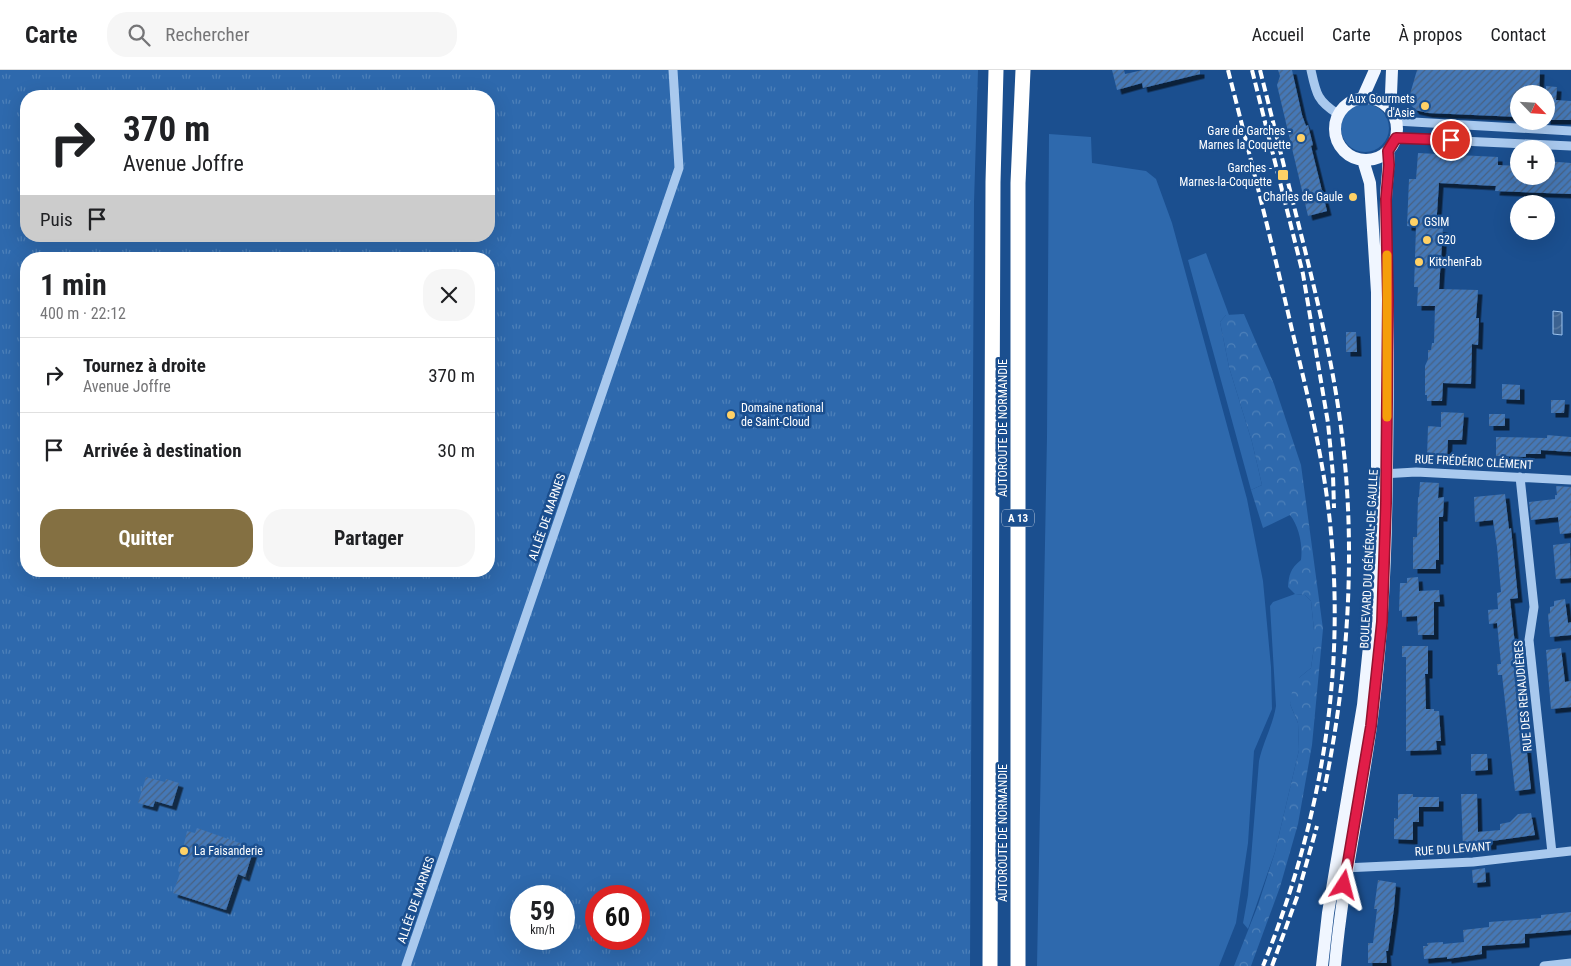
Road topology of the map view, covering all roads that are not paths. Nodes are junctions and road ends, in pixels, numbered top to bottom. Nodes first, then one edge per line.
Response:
1 (673, 70) edge
2 (996, 70) edge
3 (1022, 70) edge
4 (1311, 70) edge
5 (1375, 70) edge
6 (1392, 70) edge
7 (1362, 97) junction
8 (1388, 106) junction
9 (1338, 114) junction
10 (1396, 121) junction
11 (1571, 131) edge
12 (1396, 138) junction
13 (1571, 146) edge
14 (1388, 151) junction
15 (1363, 160) junction
16 (1382, 474) junction
17 (1520, 477) junction
18 (1571, 480) edge
19 (1571, 851) edge
20 (1552, 853) junction
21 (1342, 868) junction
22 (1571, 963) edge
23 (406, 966) edge
24 (990, 966) edge
25 (1018, 966) edge
26 (1322, 966) edge
27 (1335, 966) edge
28 (1544, 966) edge

1 - 23 street, ALLÉE DE MARNES
2 - 24 highway, AUTOROUTE DE NORMANDIE / A 13
3 - 25 highway, AUTOROUTE DE NORMANDIE / A 13
4 - 9 street
5 - 7 main road
6 - 8 main road
7 - 8 main road
7 - 9 main road
8 - 10 main road
9 - 15 main road
10 - 11 street
10 - 12 main road
12 - 13 street
12 - 14 main road
14 - 15 main road
14 - 16 main road, BOULEVARD DU GÉNÉRAL DE GAULLE
15 - 16 main road, BOULEVARD DU GÉNÉRAL DE GAULLE
16 - 17 street, RUE FRÉDÉRIC CLÉMENT
16 - 21 main road, BOULEVARD DU GÉNÉRAL DE GAULLE
17 - 18 street, RUE FRÉDÉRIC CLÉMENT
17 - 20 street, RUE DES RENAUDIÈRES
19 - 20 street, RUE DU LEVANT
20 - 21 street, RUE DU LEVANT
21 - 26 main road, BOULEVARD DU GÉNÉRAL DE GAULLE
21 - 27 main road, BOULEVARD DU GÉNÉRAL DE GAULLE
22 - 28 street

